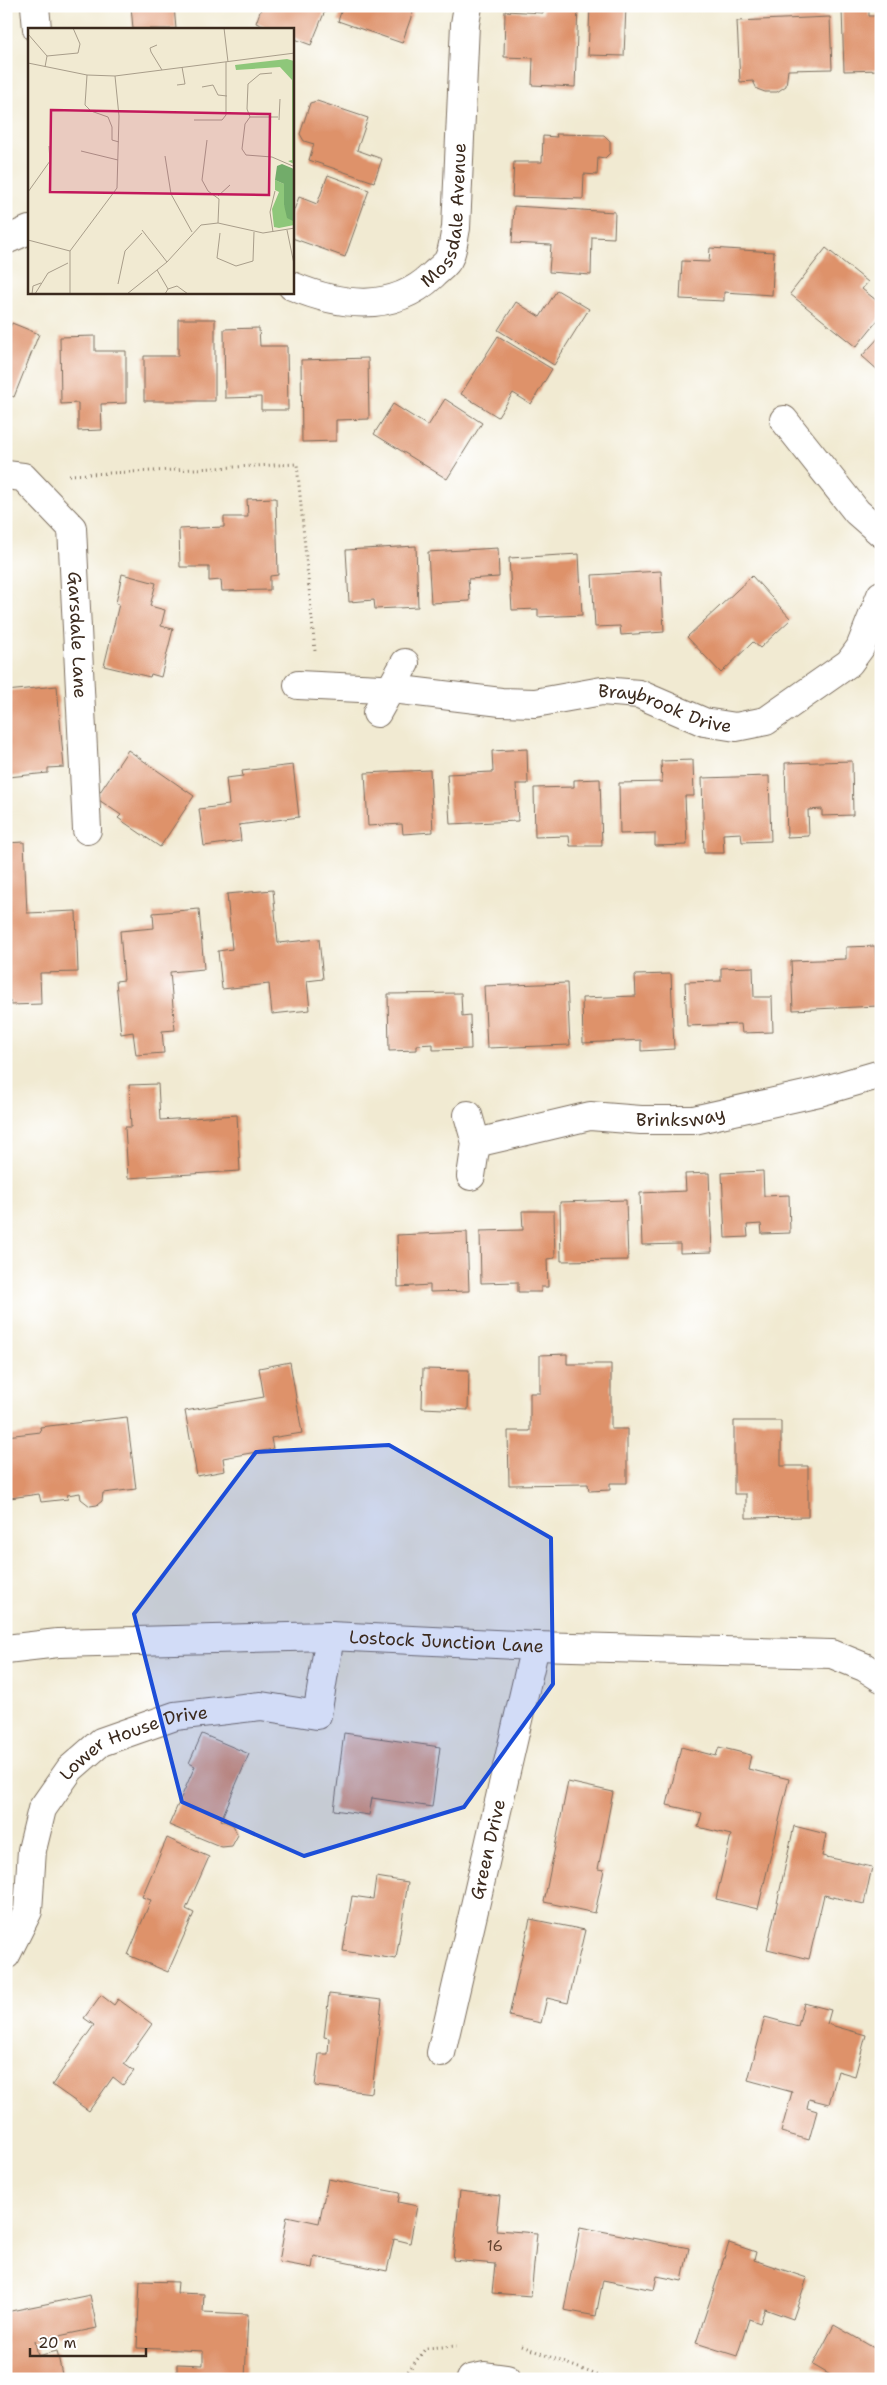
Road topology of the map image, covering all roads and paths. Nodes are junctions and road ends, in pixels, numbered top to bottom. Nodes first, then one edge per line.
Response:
1 (35, 6) edge
2 (468, 6) edge
3 (37, 28) edge
4 (28, 230) edge
5 (6, 240) edge
6 (294, 287) edge
7 (784, 420) dead end
8 (15, 476) edge
9 (881, 533) edge
10 (881, 595) edge
11 (405, 663) dead end
12 (308, 685) joint
13 (390, 689) junction
14 (377, 713) dead end
15 (87, 830) dead end
16 (881, 1074) edge
17 (468, 1116) dead end
18 (476, 1142) junction
19 (471, 1176) dead end
20 (330, 1636) junction
21 (534, 1646) junction
22 (6, 1649) edge
23 (881, 1678) edge
24 (6, 1955) edge
25 (441, 2053) dead end
26 (471, 2379) edge
27 (507, 2379) edge

1 - 3 street
2 - 6 street, Mossdale Avenue
4 - 5 street
7 - 9 street
8 - 12 path
8 - 15 street, Garsdale Lane
10 - 13 street, Braybrook Drive
11 - 13 street
12 - 13 street, Braybrook Drive
13 - 14 street
16 - 18 street, Brinksway
17 - 18 street
18 - 19 street
20 - 21 street, Lostock Junction Lane
20 - 22 street, Lostock Junction Lane
20 - 24 street, Lower House Drive
21 - 23 street, Lostock Junction Lane
21 - 25 street, Green Drive
26 - 27 street

